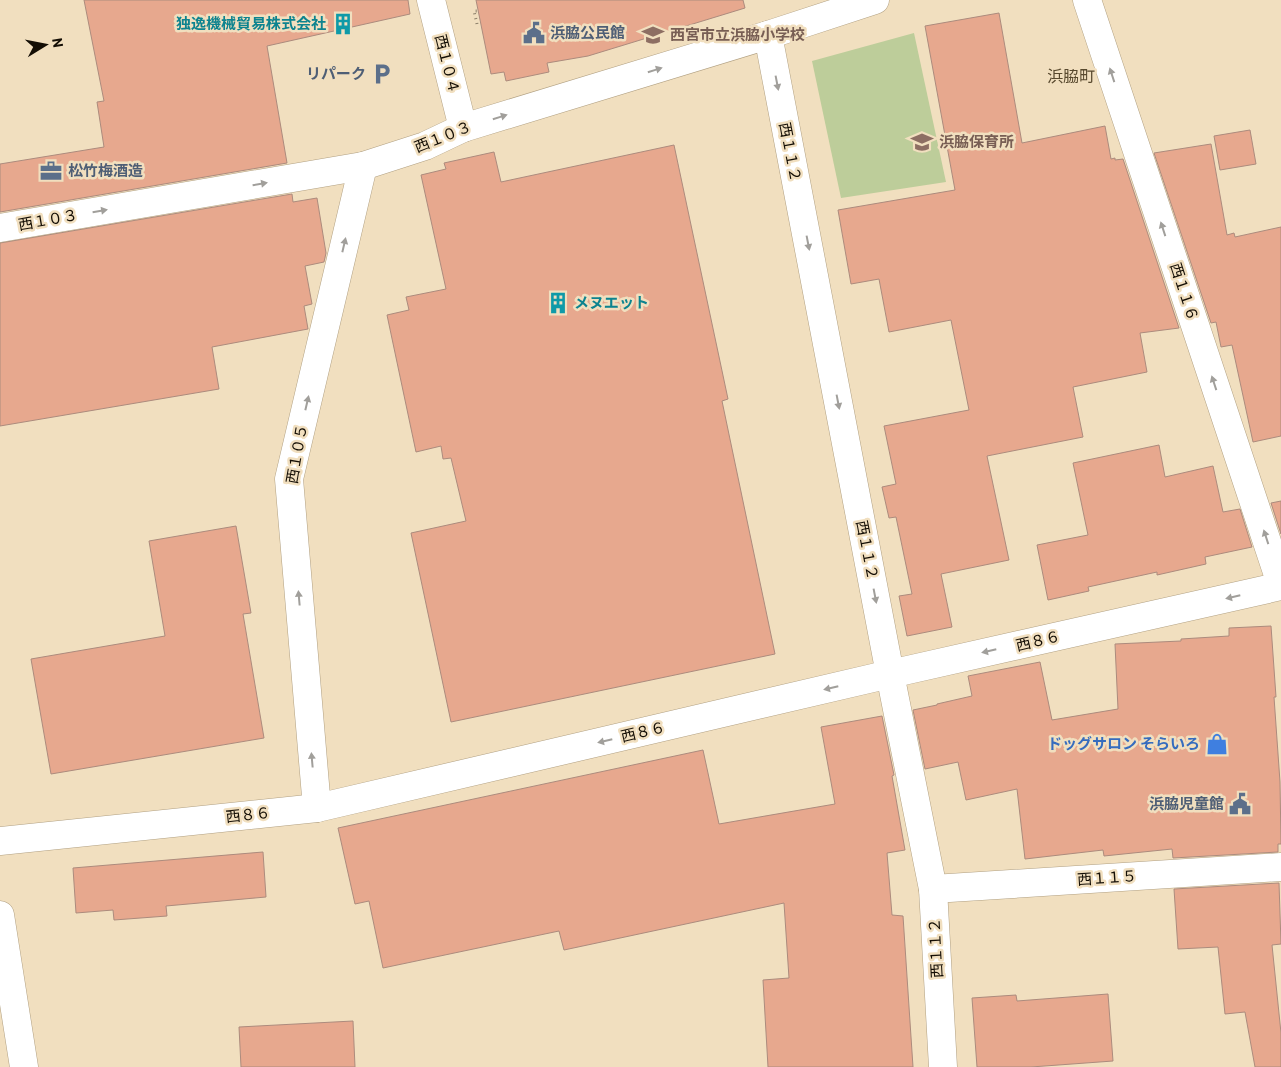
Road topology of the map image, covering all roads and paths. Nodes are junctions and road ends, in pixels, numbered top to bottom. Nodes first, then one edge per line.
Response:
1 (431, 0) edge
2 (875, 0) edge
3 (1087, 0) edge
4 (478, 11) dead end
5 (476, 19) dead end
6 (768, 35) junction
7 (463, 128) junction
8 (363, 166) junction
9 (0, 228) edge
10 (1281, 585) edge
11 (890, 674) junction
12 (316, 808) junction
13 (0, 841) edge
14 (1281, 867) edge
15 (933, 889) junction
16 (0, 916) edge
17 (24, 1067) edge
18 (942, 1067) edge

1 - 7 street, 西１０４
2 - 6 street, 西１０３
10 -> 3 street, 西１１６
4 - 5 path
7 -> 6 street, 西１０３
6 -> 11 street, 西１１２
7 - 8 street, 西１０３
9 -> 8 street, 西１０３
12 -> 8 street, 西１０５
10 -> 11 street, 西８６
11 -> 12 street, 西８６
11 - 15 street, 西１１２
12 - 13 street, 西８６
14 - 15 street, 西１１５
15 - 18 street, 西１１２
16 - 17 street

